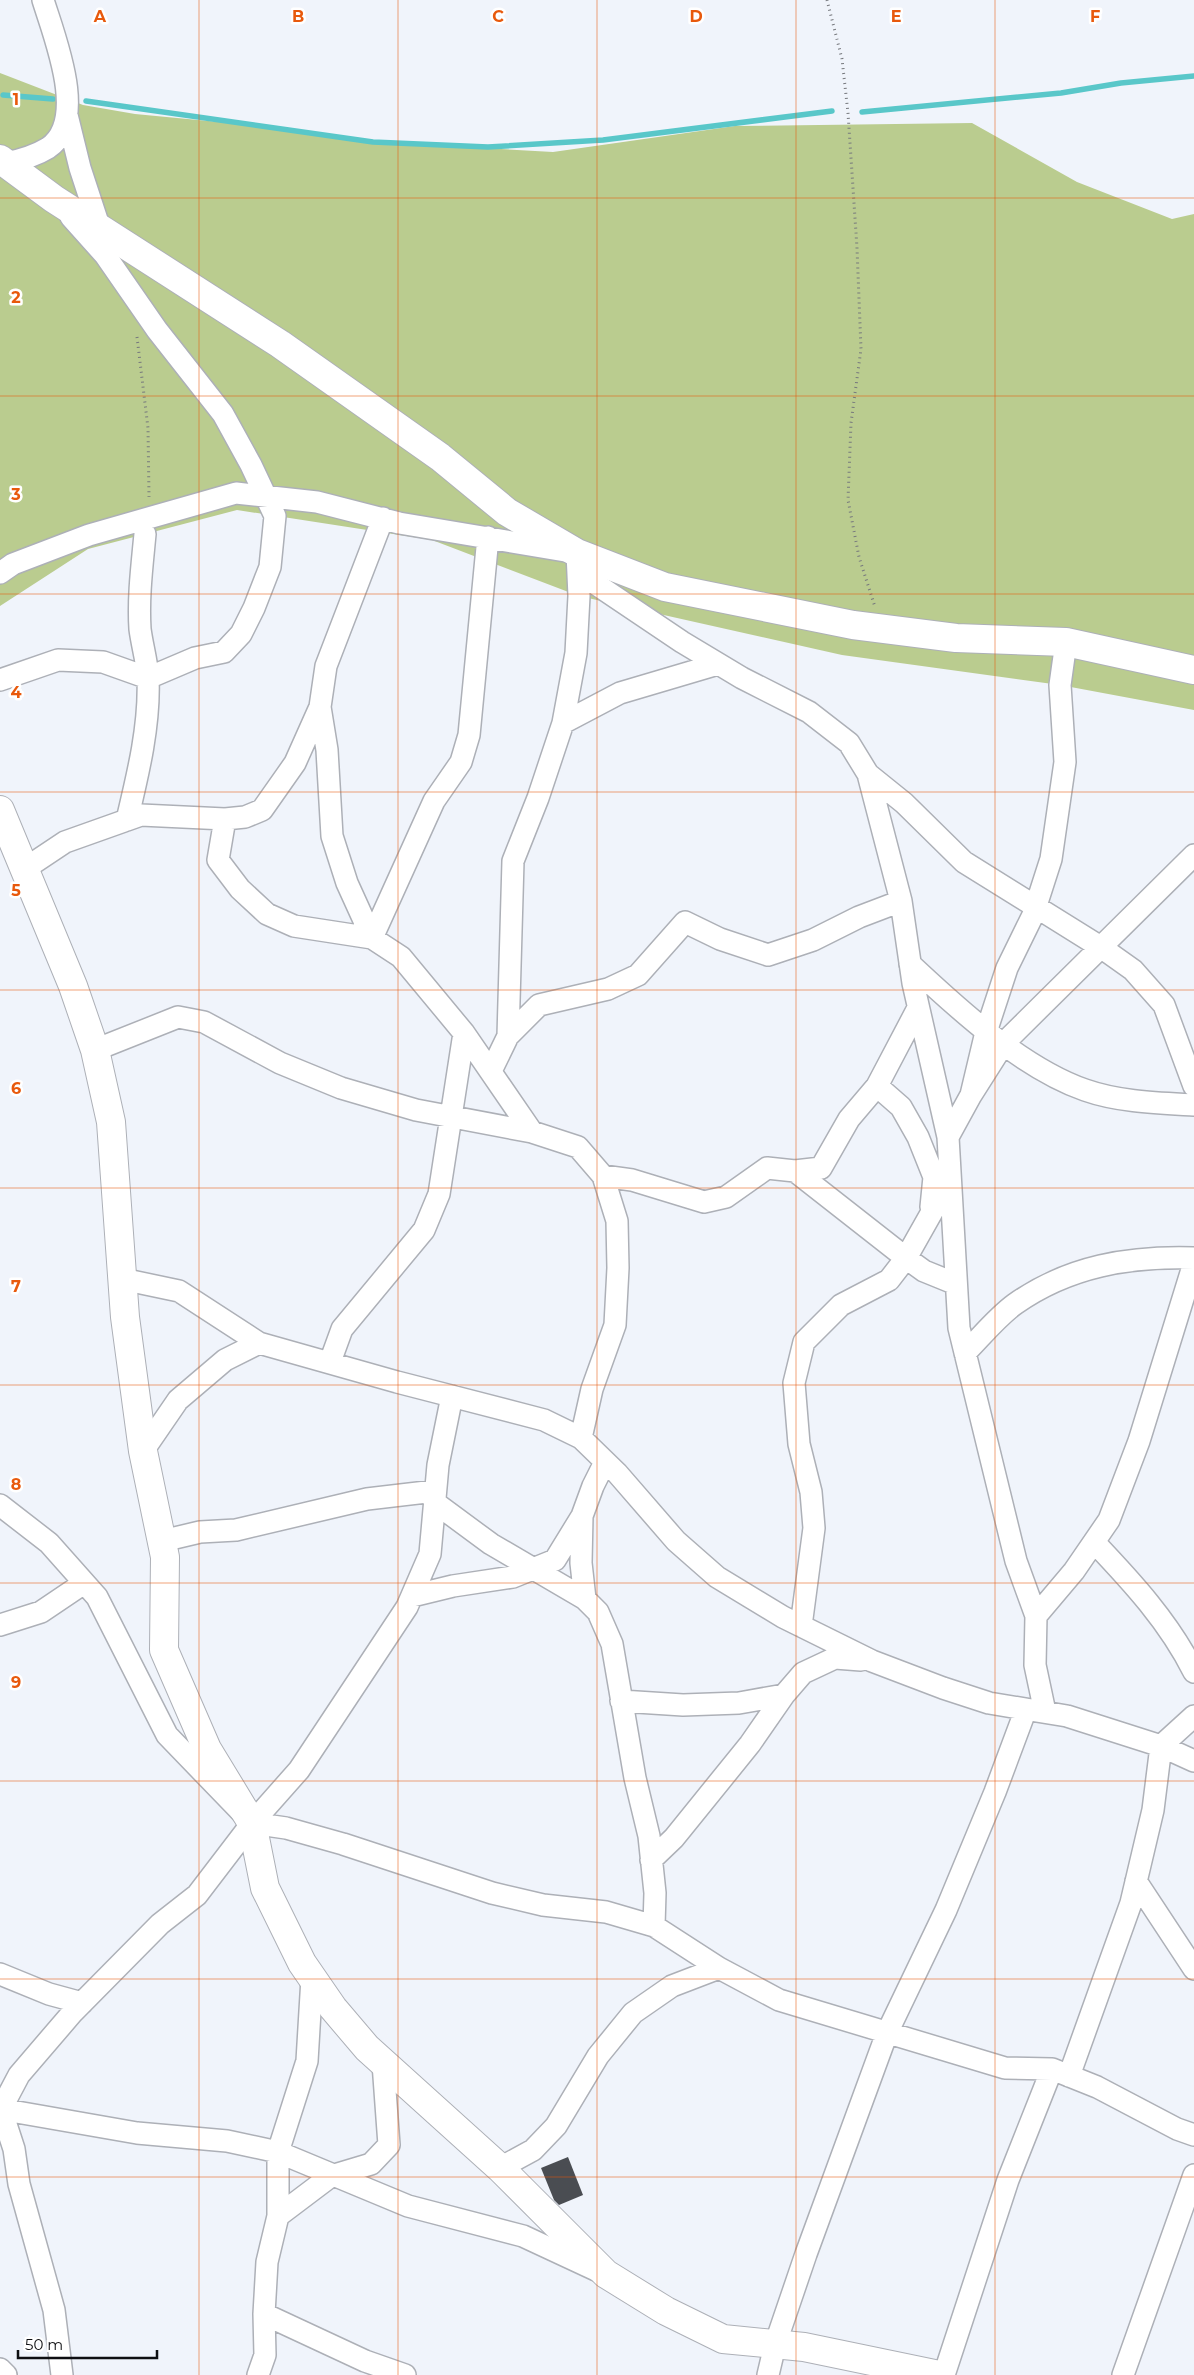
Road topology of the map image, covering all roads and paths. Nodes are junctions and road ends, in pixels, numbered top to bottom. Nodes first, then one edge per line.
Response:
1 (43, 0) edge
2 (827, 0) edge
3 (67, 115) junction
4 (3, 161) edge
5 (54, 199) junction
6 (100, 228) junction
7 (136, 330) dead end
8 (266, 497) junction
9 (383, 518) junction
10 (147, 526) junction
11 (488, 537) junction
12 (577, 563) junction
13 (0, 573) edge
14 (882, 629) junction
15 (1066, 642) junction
16 (718, 664) junction
17 (1194, 670) edge
18 (148, 678) junction
19 (0, 680) edge
20 (320, 707) junction
21 (563, 723) junction
22 (868, 774) junction
23 (0, 810) edge
24 (127, 820) junction
25 (225, 820) junction
26 (1194, 855) edge
27 (23, 870) junction
28 (901, 902) junction
29 (1035, 906) junction
30 (372, 938) junction
31 (1102, 948) junction
32 (910, 964) junction
33 (918, 1008) junction
34 (986, 1032) junction
35 (464, 1033) junction
36 (508, 1036) junction
37 (1004, 1043) junction
38 (95, 1050) junction
39 (490, 1071) junction
40 (877, 1086) junction
41 (1194, 1086) edge
42 (971, 1095) junction
43 (1194, 1105) edge
44 (452, 1116) junction
45 (532, 1132) junction
46 (948, 1137) junction
47 (795, 1171) junction
48 (603, 1176) junction
49 (950, 1179) junction
50 (930, 1217) junction
51 (906, 1258) junction
52 (1194, 1258) edge
53 (1194, 1263) edge
54 (122, 1279) junction
55 (956, 1284) junction
56 (259, 1342) junction
57 (965, 1353) junction
58 (330, 1362) junction
59 (452, 1396) junction
60 (581, 1438) junction
61 (143, 1451) junction
62 (605, 1462) junction
63 (435, 1496) junction
64 (0, 1505) edge
65 (582, 1516) junction
66 (162, 1541) junction
67 (1094, 1542) junction
68 (533, 1569) junction
69 (84, 1583) junction
70 (412, 1596) junction
71 (585, 1599) junction
72 (1036, 1616) junction
73 (0, 1625) edge
74 (801, 1626) junction
75 (872, 1661) junction
76 (1194, 1672) edge
77 (784, 1695) junction
78 (621, 1701) junction
79 (1036, 1710) junction
80 (1194, 1716) edge
81 (1160, 1746) junction
82 (1194, 1761) edge
83 (252, 1823) junction
84 (651, 1860) junction
85 (1136, 1882) junction
86 (654, 1926) junction
87 (719, 1968) junction
88 (1194, 1969) edge
89 (0, 1974) edge
90 (312, 1978) junction
91 (82, 2003) junction
92 (886, 2033) junction
93 (384, 2063) junction
94 (1061, 2072) junction
95 (0, 2110) edge
96 (1194, 2135) edge
97 (278, 2152) junction
98 (500, 2168) junction
99 (1194, 2175) edge
100 (331, 2176) junction
101 (278, 2216) junction
102 (606, 2274) junction
103 (264, 2314) junction
104 (775, 2345) junction
105 (62, 2375) edge
106 (258, 2375) edge
107 (405, 2375) edge
108 (768, 2375) edge
109 (939, 2375) edge
110 (944, 2375) edge
111 (1123, 2375) edge

1 - 3 street
2 - 14 path
3 - 4 street
3 - 6 street
4 - 5 street
5 - 6 street
5 - 8 street
6 - 12 street
7 - 10 path
8 - 9 street
8 - 10 street
8 - 18 street
9 - 11 street
9 - 20 street
10 - 13 street
10 - 18 street
11 - 12 street
11 - 30 street
12 - 14 street
12 - 16 street
12 - 21 street
14 - 15 street
15 - 17 street
15 - 29 street
16 - 21 street
16 - 22 street
18 - 19 street
18 - 24 street
20 - 25 street
20 - 30 street
21 - 36 street
22 - 28 street
22 - 29 street
23 - 27 street
24 - 25 street
24 - 27 street
25 - 30 street
26 - 31 street
27 - 38 street
28 - 32 street
28 - 36 street
29 - 31 street
29 - 34 street
30 - 35 street
31 - 37 street
31 - 41 street
32 - 33 street
32 - 34 street
33 - 40 street
33 - 46 street
34 - 37 street
34 - 42 street
35 - 39 street
35 - 44 street
36 - 39 street
37 - 42 street
37 - 43 street
38 - 44 street
38 - 54 street
39 - 45 street
40 - 47 street
40 - 50 street
42 - 46 street
44 - 45 street
44 - 58 street
45 - 48 street
46 - 49 street
47 - 48 street
47 - 51 street
48 - 60 street
49 - 50 street
49 - 55 street
50 - 51 street
51 - 55 street
51 - 74 street
52 - 57 street
53 - 67 street
54 - 56 street
54 - 61 street
55 - 57 street
56 - 58 street
56 - 61 street
57 - 72 street
58 - 59 street
59 - 60 street
59 - 63 street
60 - 62 street
61 - 66 street
62 - 65 street
62 - 74 street
63 - 66 street
63 - 68 street
63 - 70 street
64 - 69 street
65 - 68 street
65 - 71 street
66 - 83 street
67 - 72 street
67 - 76 street
68 - 70 street
68 - 71 street
69 - 73 street
69 - 83 street
70 - 83 street
71 - 78 street
72 - 79 street
74 - 75 street
75 - 77 street
75 - 79 street
77 - 78 street
77 - 84 street
78 - 84 street
79 - 81 street
79 - 92 street
80 - 81 street
81 - 82 street
81 - 85 street
83 - 86 street
83 - 90 street
83 - 91 street
84 - 86 street
85 - 88 street
85 - 94 street
86 - 87 street
87 - 92 street
87 - 98 street
89 - 91 street
90 - 93 street
90 - 97 street
91 - 95 street
92 - 94 street
92 - 104 street
93 - 98 street
93 - 100 street
94 - 96 street
94 - 110 street
95 - 97 street
95 - 105 street
97 - 100 street
97 - 101 street
98 - 102 street
99 - 111 street
100 - 101 street
100 - 102 street
101 - 103 street
102 - 104 street
103 - 106 street
103 - 107 street
104 - 108 street
104 - 109 street

